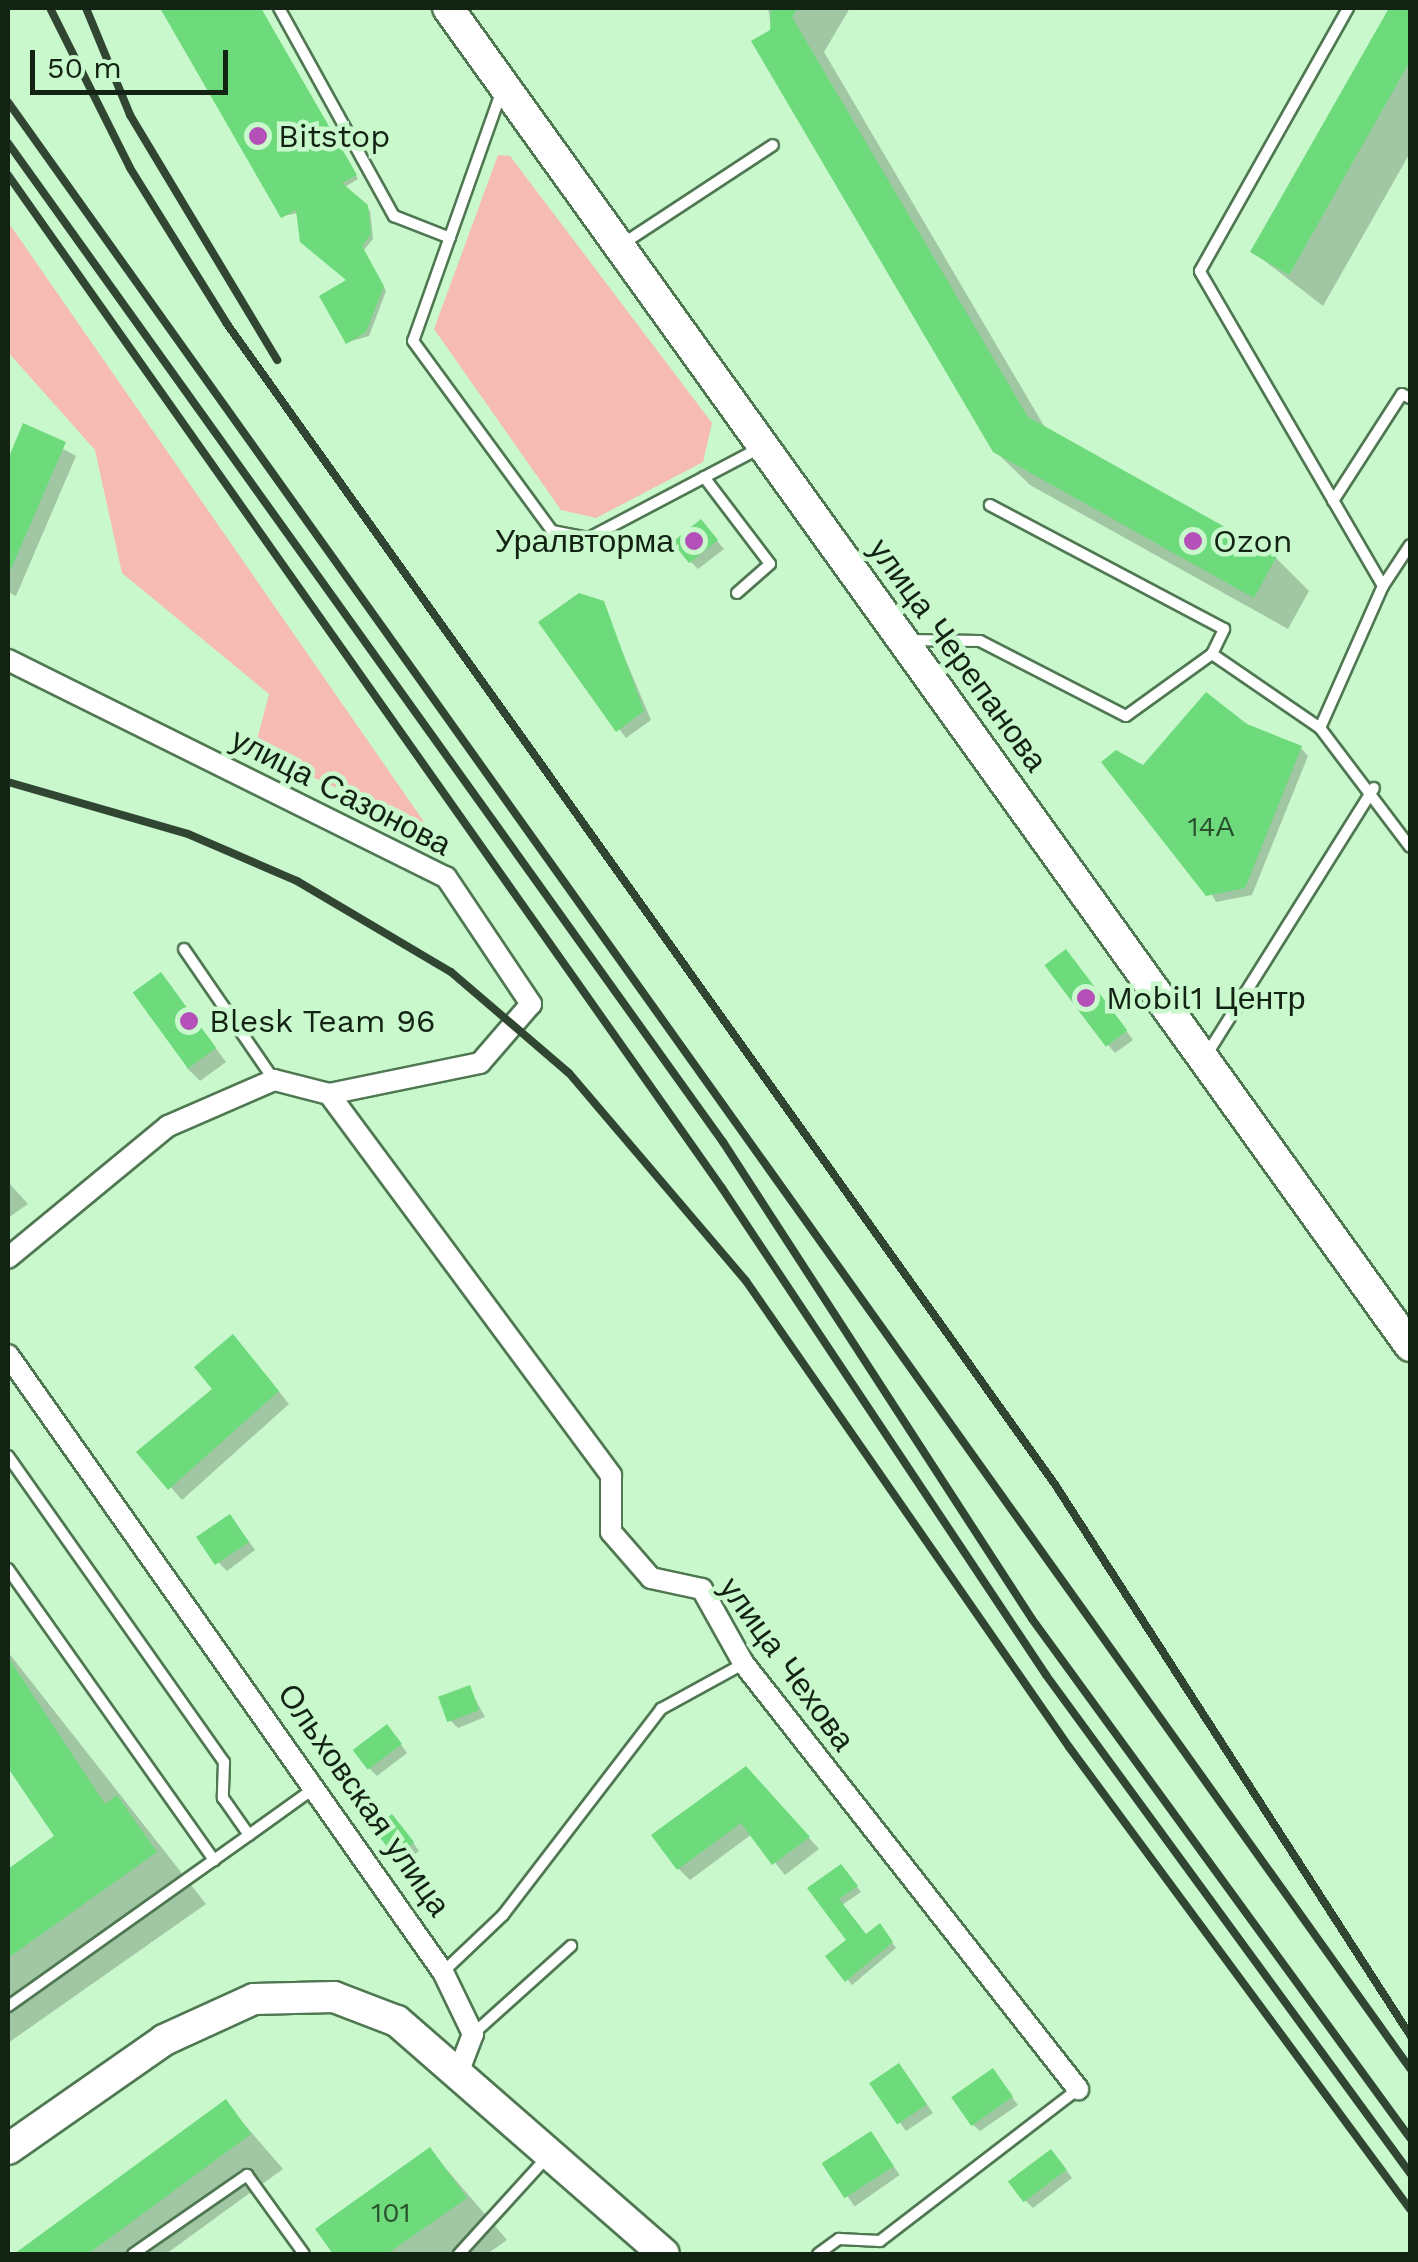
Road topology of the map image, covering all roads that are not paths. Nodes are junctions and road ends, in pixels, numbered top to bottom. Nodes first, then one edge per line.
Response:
1 (279, 8) edge
2 (448, 8) edge
3 (1348, 8) edge
4 (503, 89) junction
5 (772, 145) dead end
6 (450, 238) junction
7 (619, 246) junction
8 (1410, 398) edge
9 (763, 446) junction
10 (704, 477) junction
11 (1333, 500) junction
12 (990, 505) dead end
13 (1410, 545) edge
14 (1383, 586) junction
15 (736, 592) dead end
16 (904, 640) junction
17 (1212, 654) junction
18 (8, 660) edge
19 (1320, 728) junction
20 (1374, 788) junction
21 (1410, 847) edge
22 (184, 949) dead end
23 (1204, 1059) junction
24 (274, 1080) junction
25 (329, 1094) junction
26 (8, 1258) edge
27 (1410, 1346) edge
28 (8, 1355) edge
29 (8, 1456) edge
30 (8, 1569) edge
31 (744, 1664) junction
32 (314, 1790) junction
33 (249, 1835) junction
34 (214, 1860) junction
35 (571, 1946) dead end
36 (443, 1972) junction
37 (8, 2006) edge
38 (473, 2034) junction
39 (458, 2070) junction
40 (1078, 2089) joint
41 (8, 2149) edge
42 (550, 2154) junction
43 (133, 2254) edge
44 (304, 2254) edge
45 (459, 2254) edge
46 (664, 2254) edge
47 (818, 2254) edge

1 - 6 lane
2 - 4 main road, улица Черепанова
3 - 11 lane
4 - 6 lane
4 - 7 main road, улица Черепанова
5 - 7 lane
6 - 10 lane
7 - 9 main road, улица Черепанова
8 - 11 lane
9 - 10 lane
9 - 16 main road, улица Черепанова
10 - 15 lane
11 - 14 lane
12 - 17 lane
13 - 14 lane
14 - 19 lane
16 - 17 lane
16 - 23 main road, улица Черепанова
17 - 19 lane
18 - 25 street, улица Сазонова
19 - 20 lane
20 - 21 lane
20 - 23 lane
22 - 24 lane
23 - 27 main road, улица Черепанова
24 - 25 street, улица Сазонова
24 - 26 street
25 - 31 street, улица Чехова
28 - 32 street, Ольховская улица
29 - 33 lane
30 - 34 lane
31 - 36 lane
31 - 40 street, улица Чехова
32 - 33 lane
32 - 36 street, Ольховская улица
33 - 34 lane
34 - 37 lane
35 - 38 lane
36 - 38 street, Ольховская улица
38 - 39 street
39 - 41 main road
39 - 42 main road
40 - 47 lane
42 - 45 lane
42 - 46 main road
43 - 44 lane

